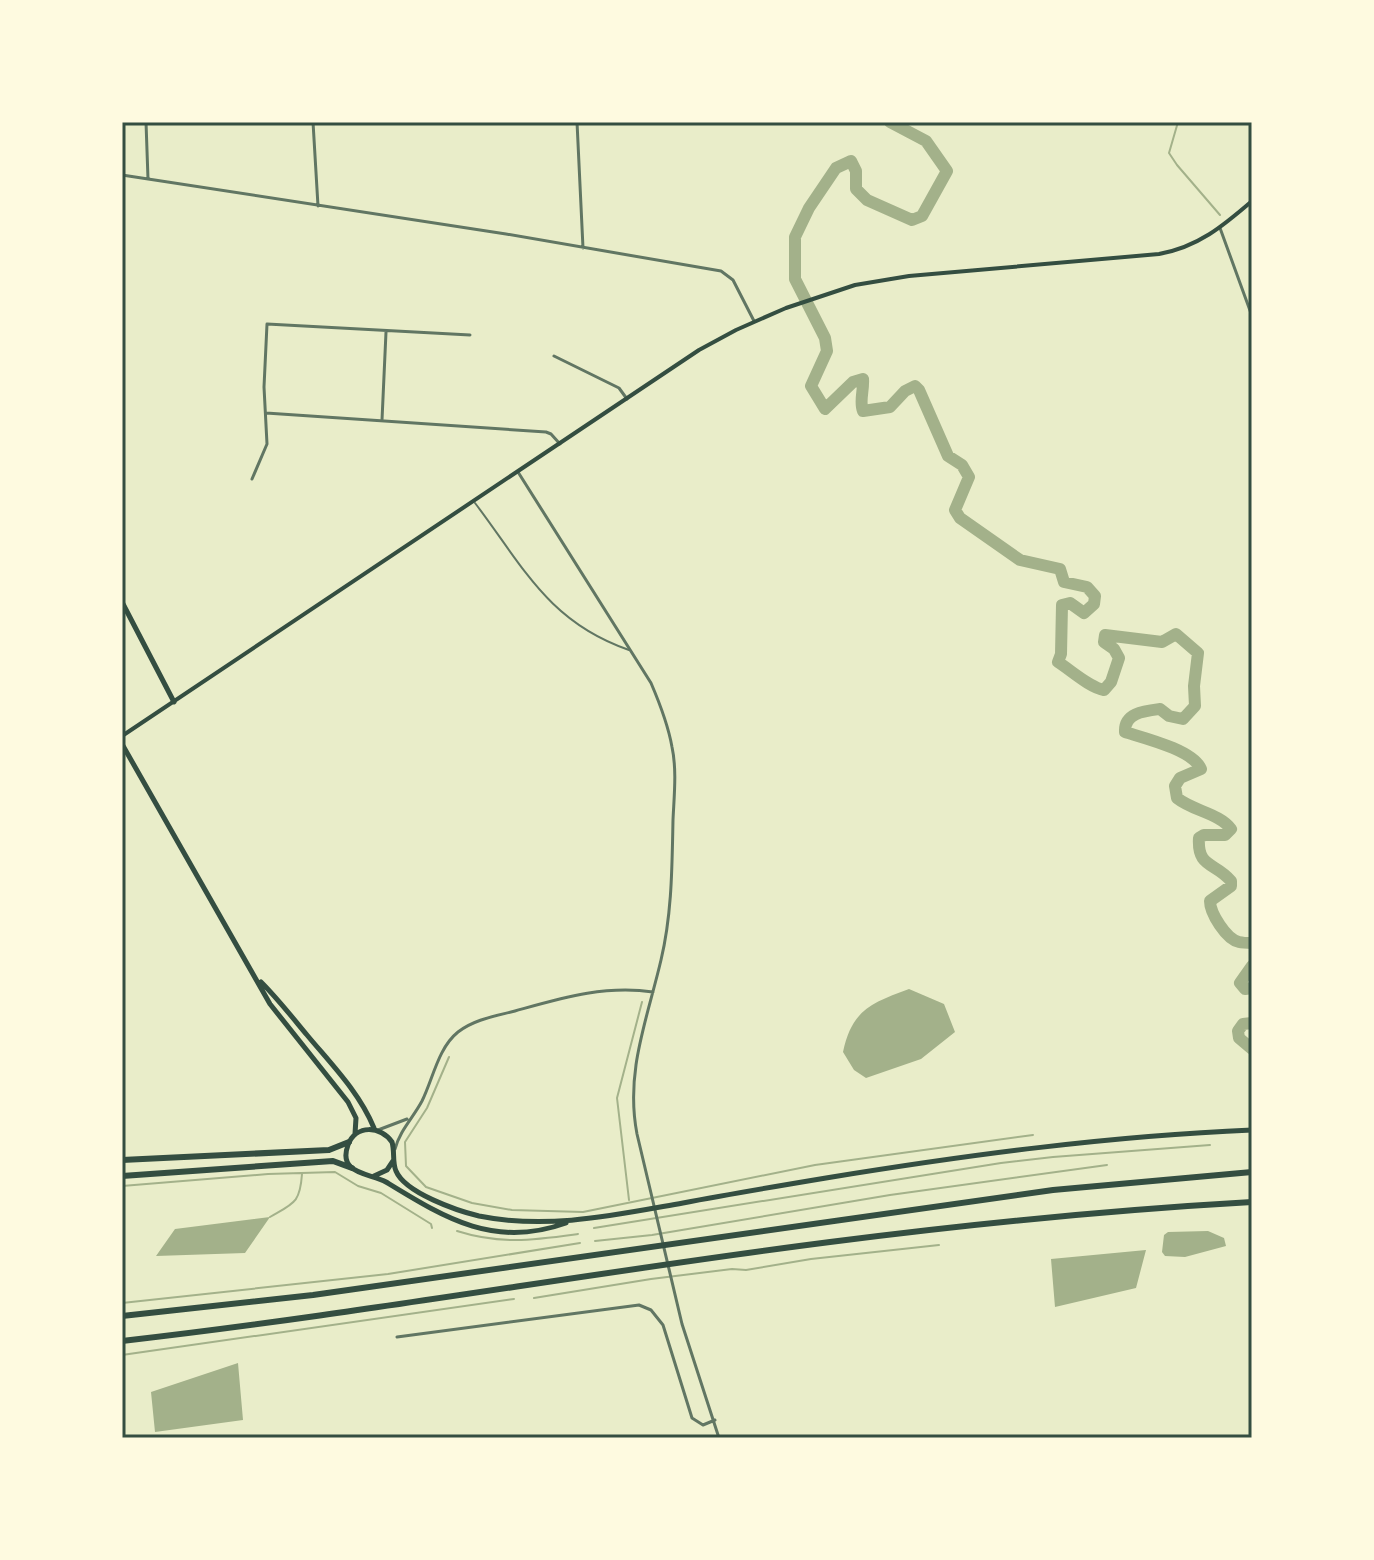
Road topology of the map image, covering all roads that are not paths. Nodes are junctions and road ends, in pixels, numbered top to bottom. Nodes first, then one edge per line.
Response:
1 (146, 122) edge
2 (313, 122) edge
3 (577, 122) edge
4 (122, 175) edge
5 (148, 179) junction
6 (1252, 201) edge
7 (318, 207) junction
8 (1220, 228) junction
9 (583, 248) junction
10 (1252, 316) edge
11 (754, 321) junction
12 (386, 332) junction
13 (470, 335) dead end
14 (554, 356) dead end
15 (627, 399) junction
16 (266, 413) junction
17 (382, 420) junction
18 (560, 444) junction
19 (518, 472) junction
20 (252, 479) dead end
21 (474, 502) junction
22 (122, 602) edge
23 (631, 651) junction
24 (174, 702) junction
25 (122, 736) edge
26 (122, 744) edge
27 (255, 976) junction
28 (653, 992) junction
29 (411, 1117) junction
30 (376, 1129) junction
31 (1252, 1130) edge
32 (355, 1135) junction
33 (349, 1142) junction
34 (394, 1151) junction
35 (122, 1160) edge
36 (393, 1160) junction
37 (352, 1168) junction
38 (1252, 1172) edge
39 (122, 1176) edge
40 (371, 1177) junction
41 (1252, 1202) edge
42 (566, 1223) junction
43 (122, 1316) edge
44 (397, 1337) dead end
45 (122, 1341) edge
46 (715, 1420) junction
47 (719, 1438) edge

1 - 5 street
2 - 7 street
3 - 9 street
4 - 5 street
5 - 7 street
6 - 8 main road
7 - 9 street
8 - 10 street
8 - 11 main road
9 - 11 street
11 - 15 main road
12 - 13 street
12 - 16 street
12 - 17 street
14 - 15 street
15 - 18 main road
16 - 17 street
16 - 20 street
17 - 18 street
18 - 19 main road
19 - 21 main road
19 - 23 street
21 - 23 lane
21 - 24 main road
22 - 24 main road
23 - 28 street
24 - 25 main road
26 - 27 main road
27 - 30 main road
27 - 32 main road
28 - 29 street
28 - 46 street
29 - 30 street
29 - 34 street
30 - 32 main road
30 - 34 main road
31 - 42 main road
32 - 33 main road
33 - 35 highway
33 - 37 main road
34 - 36 main road
36 - 40 main road
36 - 42 main road
37 - 39 highway
37 - 40 main road
38 - 43 highway
40 - 42 main road
41 - 45 highway
44 - 46 street
46 - 47 street

